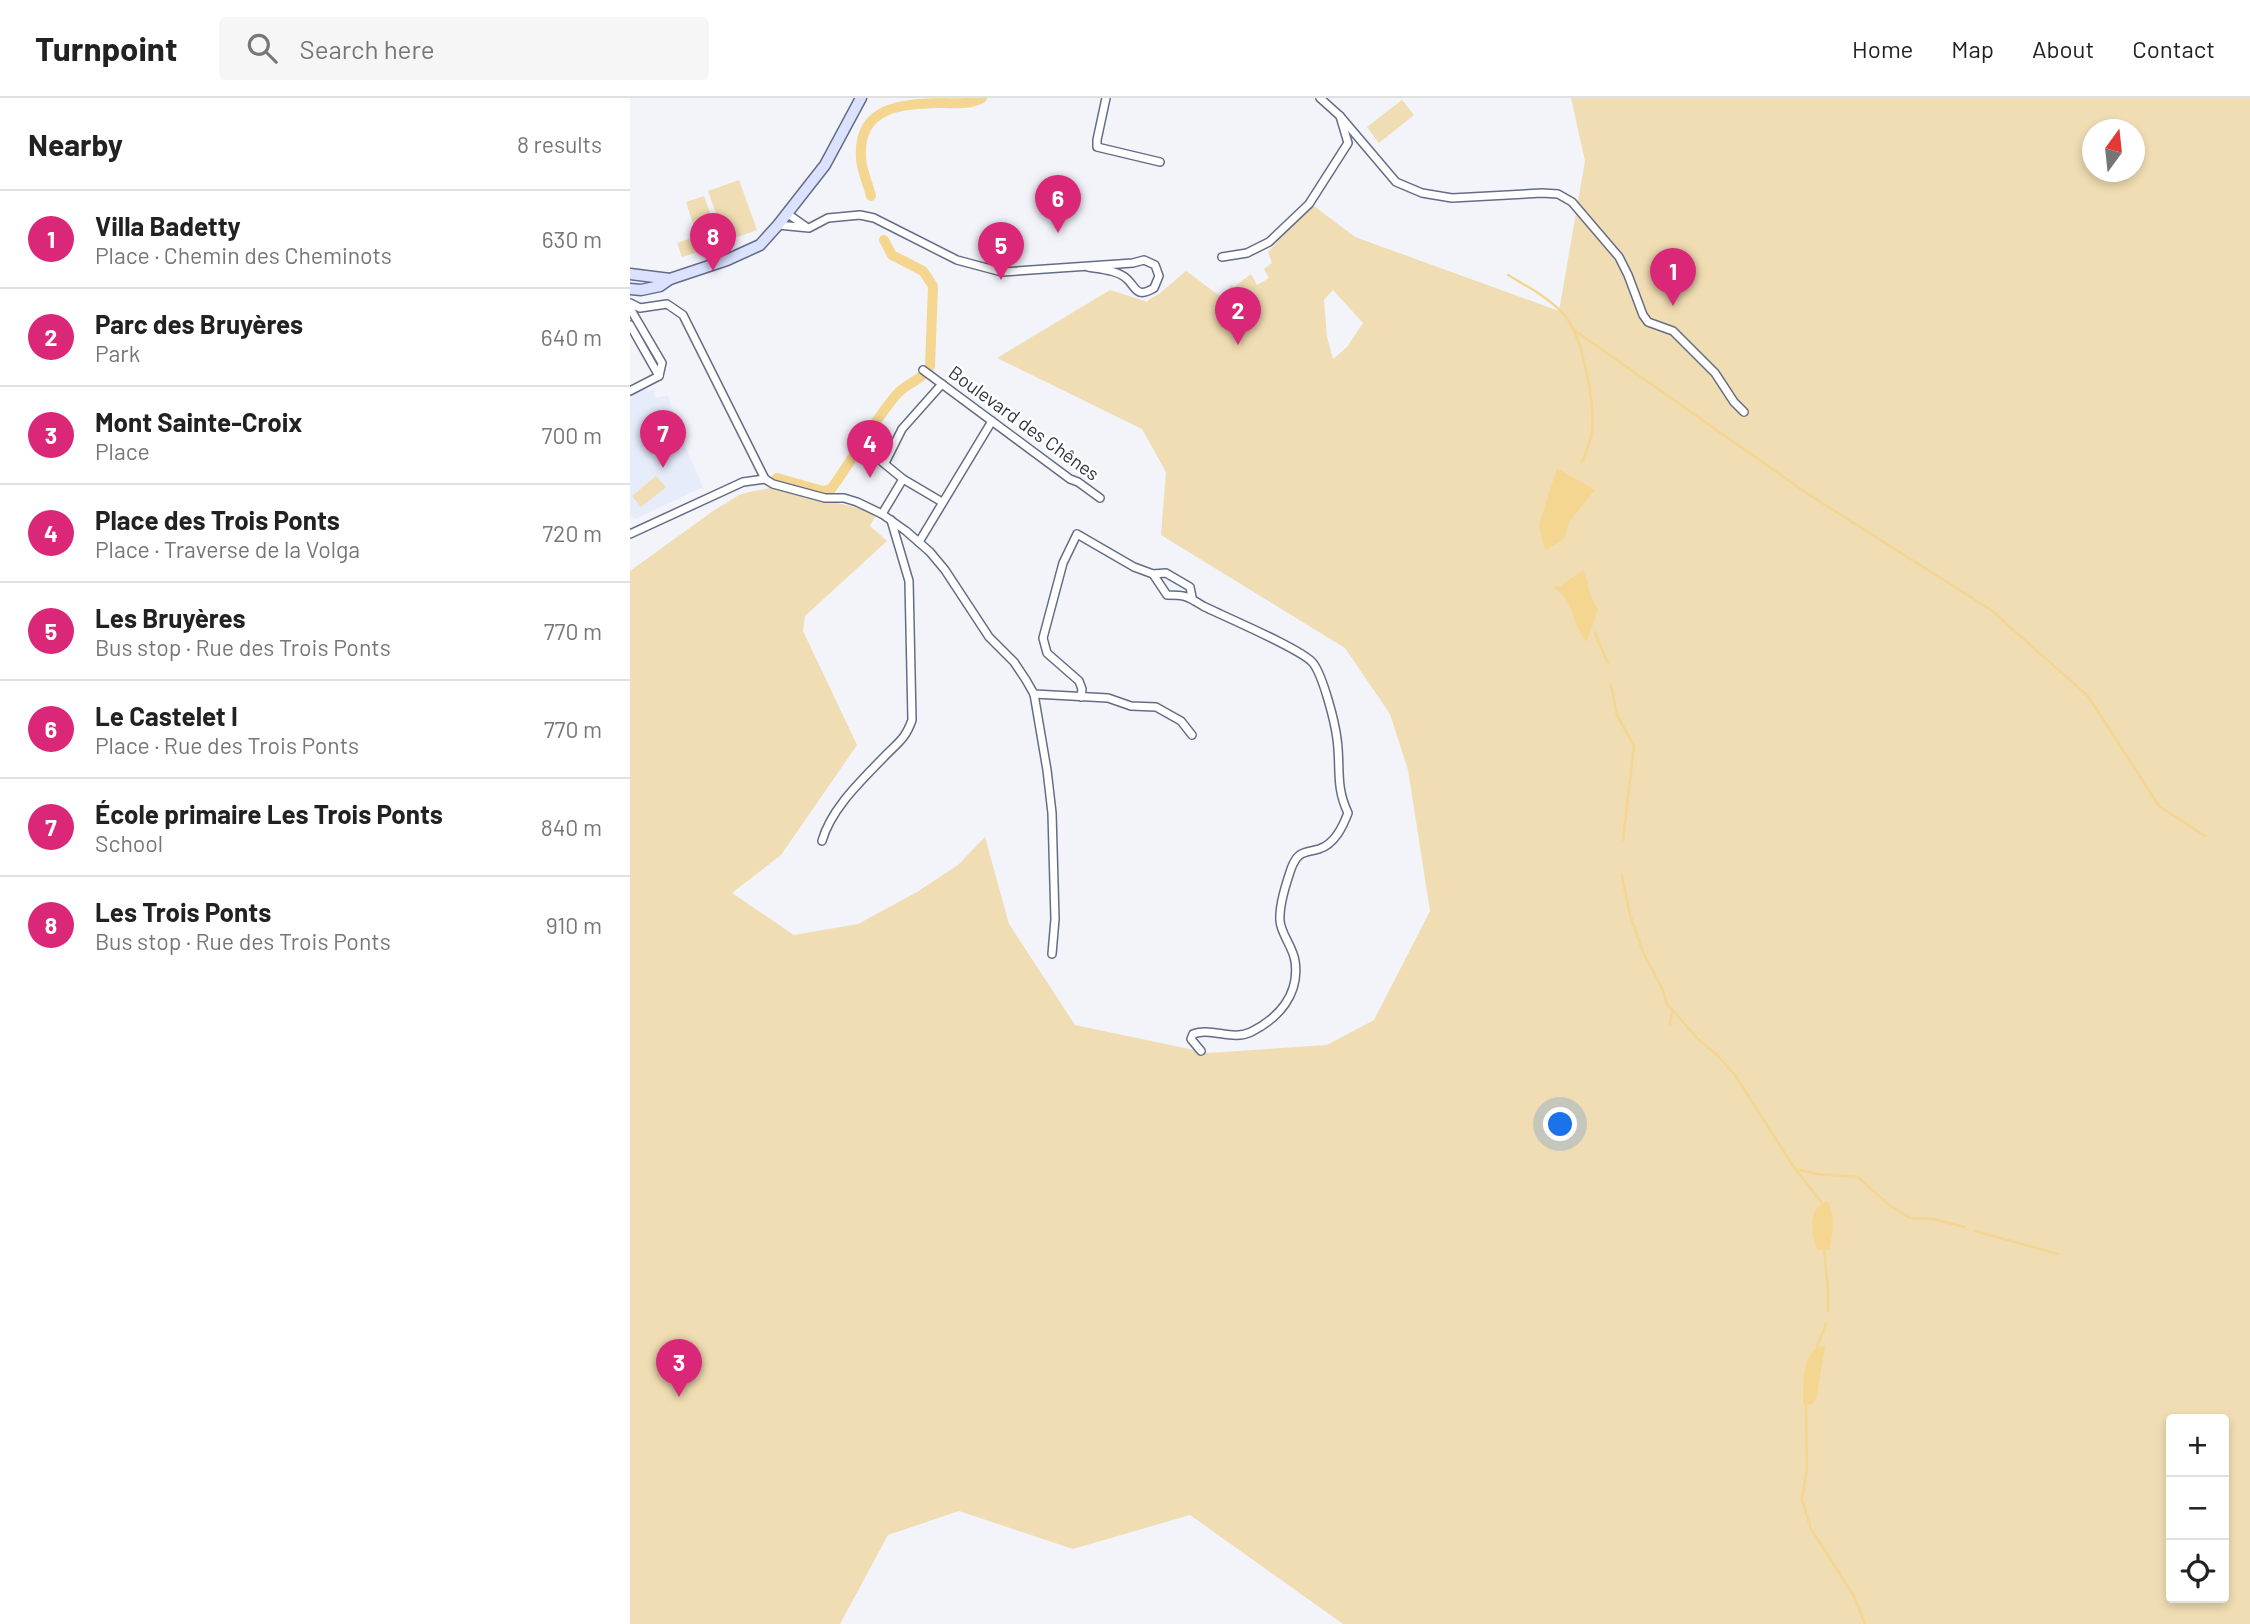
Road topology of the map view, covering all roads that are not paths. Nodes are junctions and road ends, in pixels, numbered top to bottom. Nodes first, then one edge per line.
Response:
1 (861, 98) edge
2 (1106, 98) edge
3 (1320, 98) edge
4 (1340, 116) junction
5 (1160, 162) dead end
6 (788, 214) junction
7 (778, 225) junction
8 (809, 228) junction
9 (1222, 257) dead end
10 (1133, 263) junction
11 (1088, 267) junction
12 (630, 274) edge
13 (670, 279) junction
14 (1127, 279) junction
15 (630, 289) edge
16 (632, 308) edge
17 (630, 325) edge
18 (926, 372) dead end
19 (659, 376) junction
20 (942, 384) junction
21 (630, 391) edge
22 (1744, 412) dead end
23 (992, 421) junction
24 (864, 447) dead end
25 (885, 463) junction
26 (765, 479) junction
27 (903, 479) junction
28 (1100, 498) dead end
29 (942, 502) junction
30 (882, 514) junction
31 (891, 520) junction
32 (630, 534) edge
33 (919, 542) junction
34 (1153, 575) junction
35 (1192, 597) junction
36 (1034, 694) junction
37 (1081, 697) junction
38 (1192, 735) dead end
39 (822, 841) dead end
40 (1052, 954) dead end
41 (1200, 1051) dead end

1 - 6 street
2 - 5 street
3 - 4 street
4 - 9 street
4 - 22 street
6 - 7 street
6 - 8 street
7 - 8 street
7 - 13 street
8 - 11 street
10 - 11 street
10 - 14 street
10 - 14 street
11 - 14 street
12 - 13 street
13 - 15 street
16 - 19 street
16 - 26 street
17 - 19 street
18 - 20 street, Boulevard des Chênes
19 - 21 street
20 - 23 street, Boulevard des Chênes
20 - 25 street
23 - 28 street, Boulevard des Chênes
23 - 29 street
24 - 25 street
25 - 27 street
26 - 30 street
26 - 32 street
27 - 29 street
27 - 30 street
29 - 33 street
30 - 31 street
31 - 33 street
31 - 39 street
33 - 36 street
34 - 35 street
34 - 35 street
34 - 37 street
35 - 41 street
36 - 37 street
36 - 40 street
37 - 38 street

